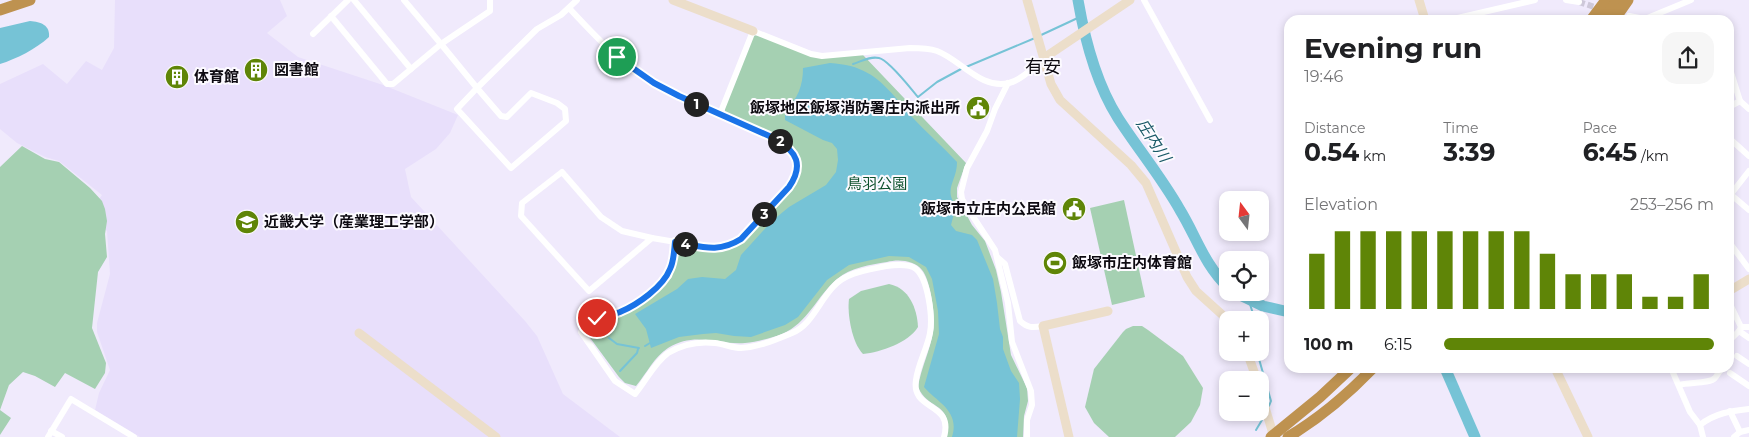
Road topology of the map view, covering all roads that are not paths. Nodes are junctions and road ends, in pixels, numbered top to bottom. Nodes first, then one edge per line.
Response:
1 (30, 0) edge
2 (348, 0) edge
3 (354, 0) edge
4 (404, 0) edge
5 (490, 0) edge
6 (578, 0) edge
7 (673, 0) edge
8 (1028, 0) edge
9 (1130, 0) edge
10 (1144, 0) edge
11 (1419, 0) edge
12 (1535, 0) edge
13 (1566, 0) edge
14 (1596, 0) edge
15 (1606, 0) edge
16 (1618, 0) edge
17 (1628, 0) edge
18 (1692, 0) edge
19 (1578, 2) dead end
20 (569, 8) junction
21 (0, 10) edge
22 (1424, 15) edge
23 (1470, 15) edge
24 (1586, 15) edge
25 (1595, 15) edge
26 (1606, 15) edge
27 (1618, 15) edge
28 (1655, 15) edge
29 (331, 16) junction
30 (753, 31) junction
31 (313, 34) dead end
32 (441, 44) junction
33 (1044, 58) junction
34 (411, 69) junction
35 (1734, 82) edge
36 (1008, 83) junction
37 (477, 88) junction
38 (1740, 101) junction
39 (1734, 104) edge
40 (1749, 108) edge
41 (720, 114) junction
42 (1210, 120) dead end
43 (1734, 142) edge
44 (1749, 156) edge
45 (1749, 171) edge
46 (1734, 188) edge
47 (1734, 197) edge
48 (1749, 210) edge
49 (652, 238) junction
50 (675, 242) junction
51 (1734, 249) edge
52 (997, 257) junction
53 (1749, 269) edge
54 (1749, 279) edge
55 (1734, 288) edge
56 (1108, 310) dead end
57 (1219, 312) edge
58 (1734, 314) edge
59 (1043, 326) junction
60 (1749, 327) edge
61 (1740, 329) junction
62 (359, 333) dead end
63 (1734, 336) edge
64 (1749, 338) edge
65 (1737, 356) dead end
66 (1749, 364) edge
67 (1337, 373) edge
68 (1346, 373) edge
69 (1358, 373) edge
70 (1367, 373) edge
71 (1556, 373) edge
72 (1673, 373) edge
73 (1719, 373) edge
74 (1730, 373) dead end
75 (1679, 385) junction
76 (1749, 386) edge
77 (1269, 409) edge
78 (1749, 409) edge
79 (1730, 411) junction
80 (1700, 425) junction
81 (1749, 430) edge
82 (1740, 432) junction
83 (50, 434) edge
84 (1281, 434) edge
85 (62, 437) edge
86 (134, 437) edge
87 (496, 437) edge
88 (944, 437) edge
89 (1027, 437) edge
90 (1069, 437) edge
91 (1588, 437) edge
92 (1703, 437) edge
93 (1734, 437) edge

1 - 21 highway
2 - 29 street
3 - 34 street
4 - 32 street
5 - 32 street
6 - 20 street
7 - 30 street
8 - 33 street
9 - 33 street
10 - 42 street
11 - 22 street
12 - 23 street
13 - 19 street
14 - 24 highway
15 - 25 highway
16 - 26 highway
17 - 27 highway
18 - 28 street
20 - 37 street
20 - 41 street
29 - 31 street
29 - 34 street
30 - 36 street
30 - 41 street
32 - 34 street
32 - 37 street
33 - 36 street
33 - 57 street
35 - 38 street
36 - 52 street
37 - 37 street
38 - 39 street
38 - 40 street
41 - 50 street
43 - 44 street
45 - 46 street
47 - 48 street
49 - 49 street
49 - 50 street
50 - 88 street
51 - 53 street
52 - 59 street
52 - 89 street
54 - 55 street
56 - 59 street
58 - 61 street
59 - 90 street
60 - 61 street
61 - 63 street
61 - 64 street
62 - 87 street
65 - 66 street
67 - 84 highway
68 - 84 highway
69 - 84 highway
70 - 84 highway
71 - 91 street
72 - 75 street
73 - 75 street
74 - 76 street
75 - 80 street
77 - 84 street
78 - 79 street
79 - 80 street
79 - 82 street
80 - 92 street
81 - 82 street
82 - 93 street
83 - 85 street
83 - 86 street

